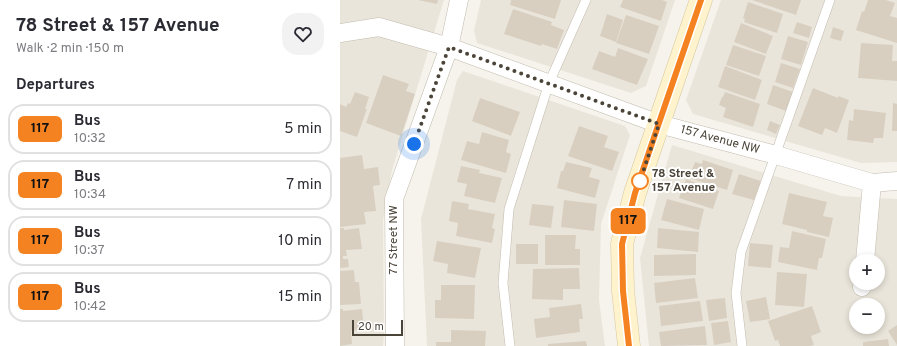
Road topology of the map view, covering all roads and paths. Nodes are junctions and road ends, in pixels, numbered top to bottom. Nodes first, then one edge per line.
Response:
1 (459, 0) edge
2 (586, 0) edge
3 (701, 0) edge
4 (830, 0) edge
5 (340, 33) edge
6 (449, 47) junction
7 (549, 83) junction
8 (659, 124) junction
9 (776, 155) junction
10 (897, 181) edge
11 (872, 183) junction
12 (866, 254) edge
13 (395, 346) edge
14 (510, 346) edge
15 (629, 346) edge
16 (742, 346) edge

1 - 6 street, 77 Street NW
2 - 7 lane
3 - 8 street
4 - 9 lane
5 - 6 street, 157 Avenue NW
6 - 7 street, 157 Avenue NW
6 - 13 street, 77 Street NW
7 - 8 street, 157 Avenue NW
7 - 14 lane
8 - 9 street, 157 Avenue NW
8 - 15 street
9 - 11 street, 157 Avenue NW
9 - 16 lane
10 - 11 street, 157 Avenue NW
11 - 12 street

